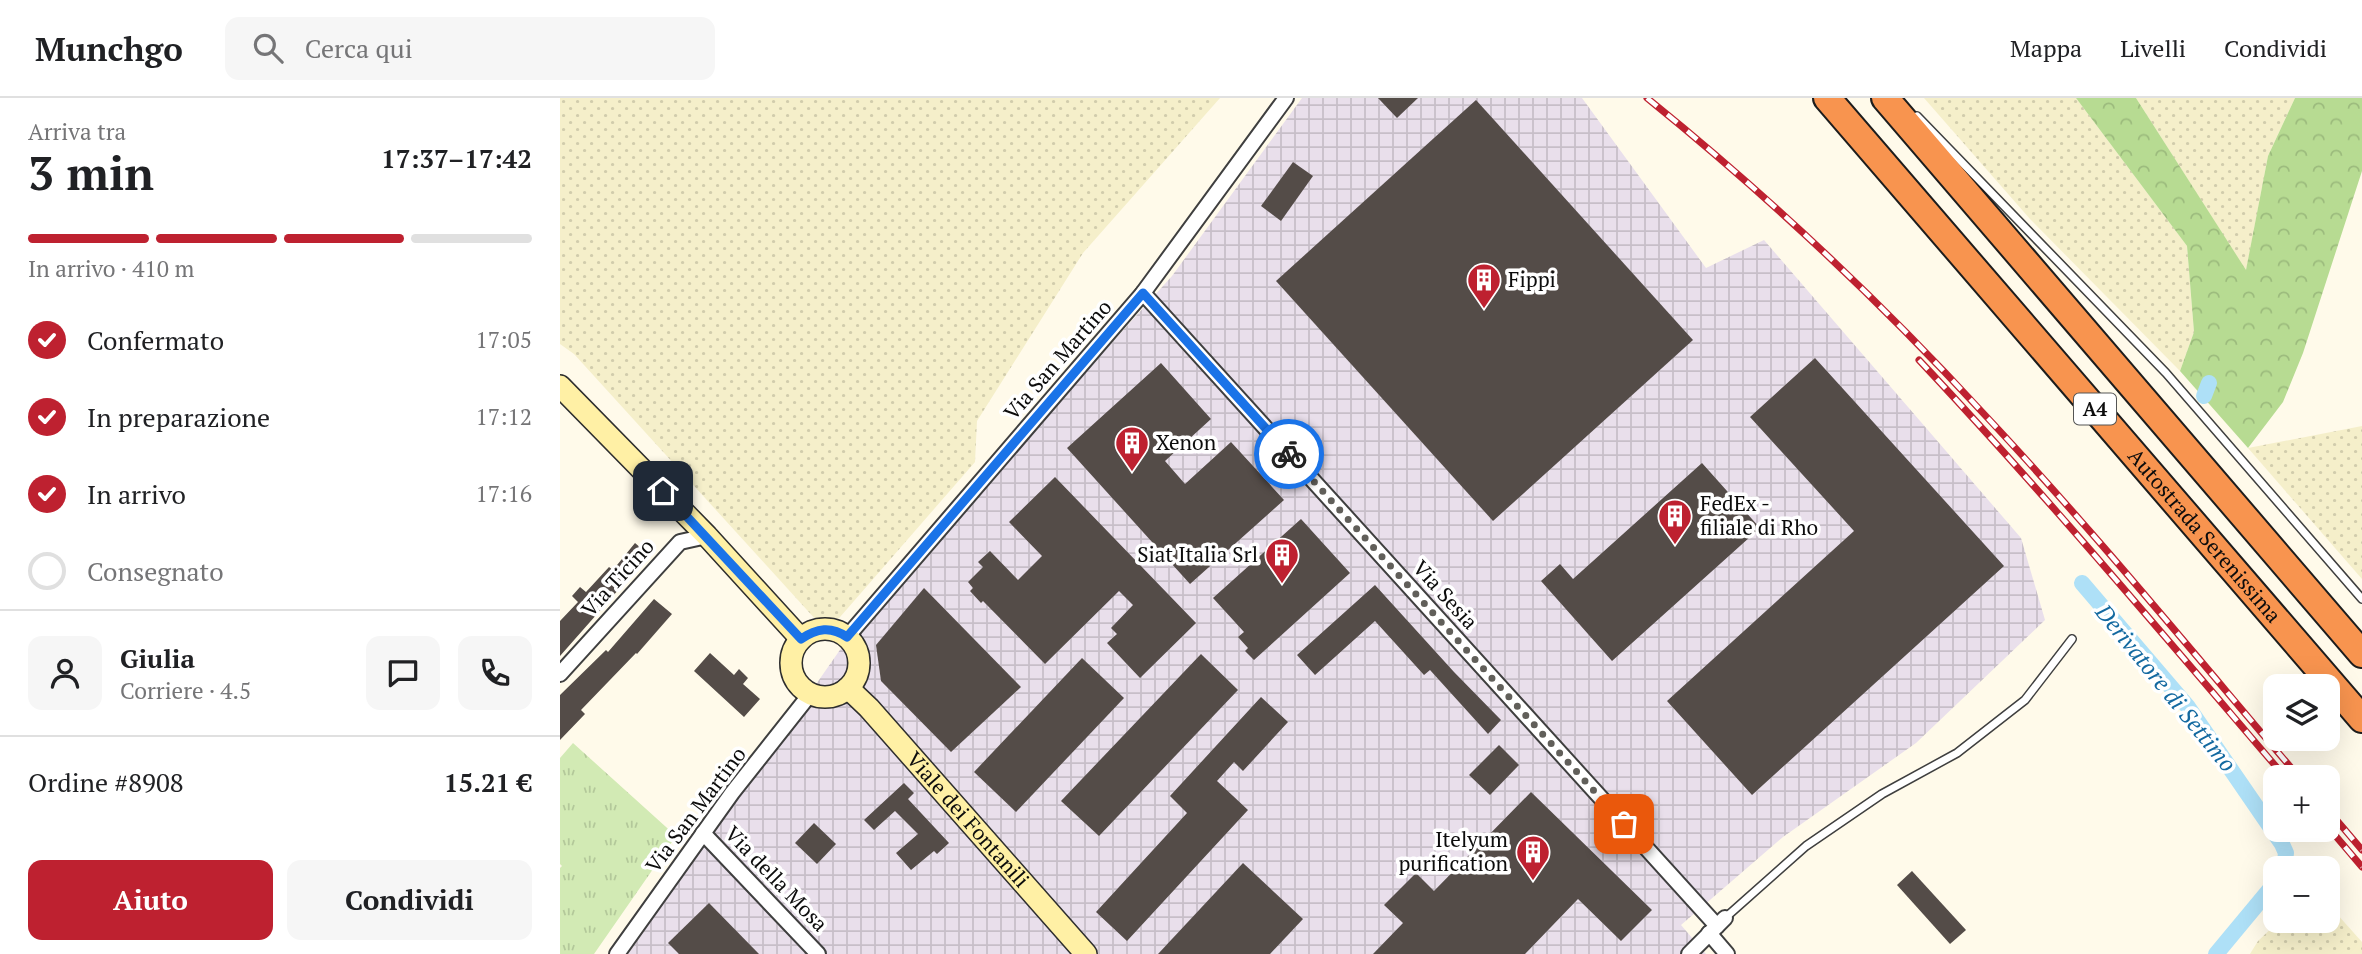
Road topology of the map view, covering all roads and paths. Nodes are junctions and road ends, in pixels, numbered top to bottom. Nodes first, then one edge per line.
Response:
1 (1286, 98) edge
2 (1827, 98) edge
3 (1896, 103) edge
4 (1143, 293) junction
5 (560, 386) edge
6 (682, 511) junction
7 (707, 536) junction
8 (680, 542) junction
9 (2362, 600) edge
10 (847, 637) junction
11 (801, 639) junction
12 (2072, 639) dead end
13 (2362, 654) edge
14 (560, 674) edge
15 (848, 688) junction
16 (811, 693) junction
17 (2362, 719) edge
18 (703, 833) junction
19 (1717, 926) junction
20 (617, 954) edge
21 (818, 954) edge
22 (1086, 954) edge
23 (1689, 954) edge
24 (1727, 954) edge

1 - 4 street, Via San Martino
2 - 17 highway, Autostrada Serenissima / A4
3 - 9 lane
3 - 13 highway, Autostrada Serenissima / A4
4 - 10 street, Via San Martino
4 - 19 street, Via Sesia
5 - 6 main road
6 - 7 main road
6 - 8 street, Via Ticino
7 - 8 street, Via Ticino
7 - 11 main road
8 - 14 street, Via Ticino
10 - 11 main road
10 - 15 main road
11 - 16 main road
12 - 19 lane
15 - 16 main road
15 - 22 main road, Viale dei Fontanili
16 - 18 street, Via San Martino
18 - 20 street, Via San Martino
18 - 21 street, Via della Mosa
19 - 23 street
19 - 24 street, Via Sesia

